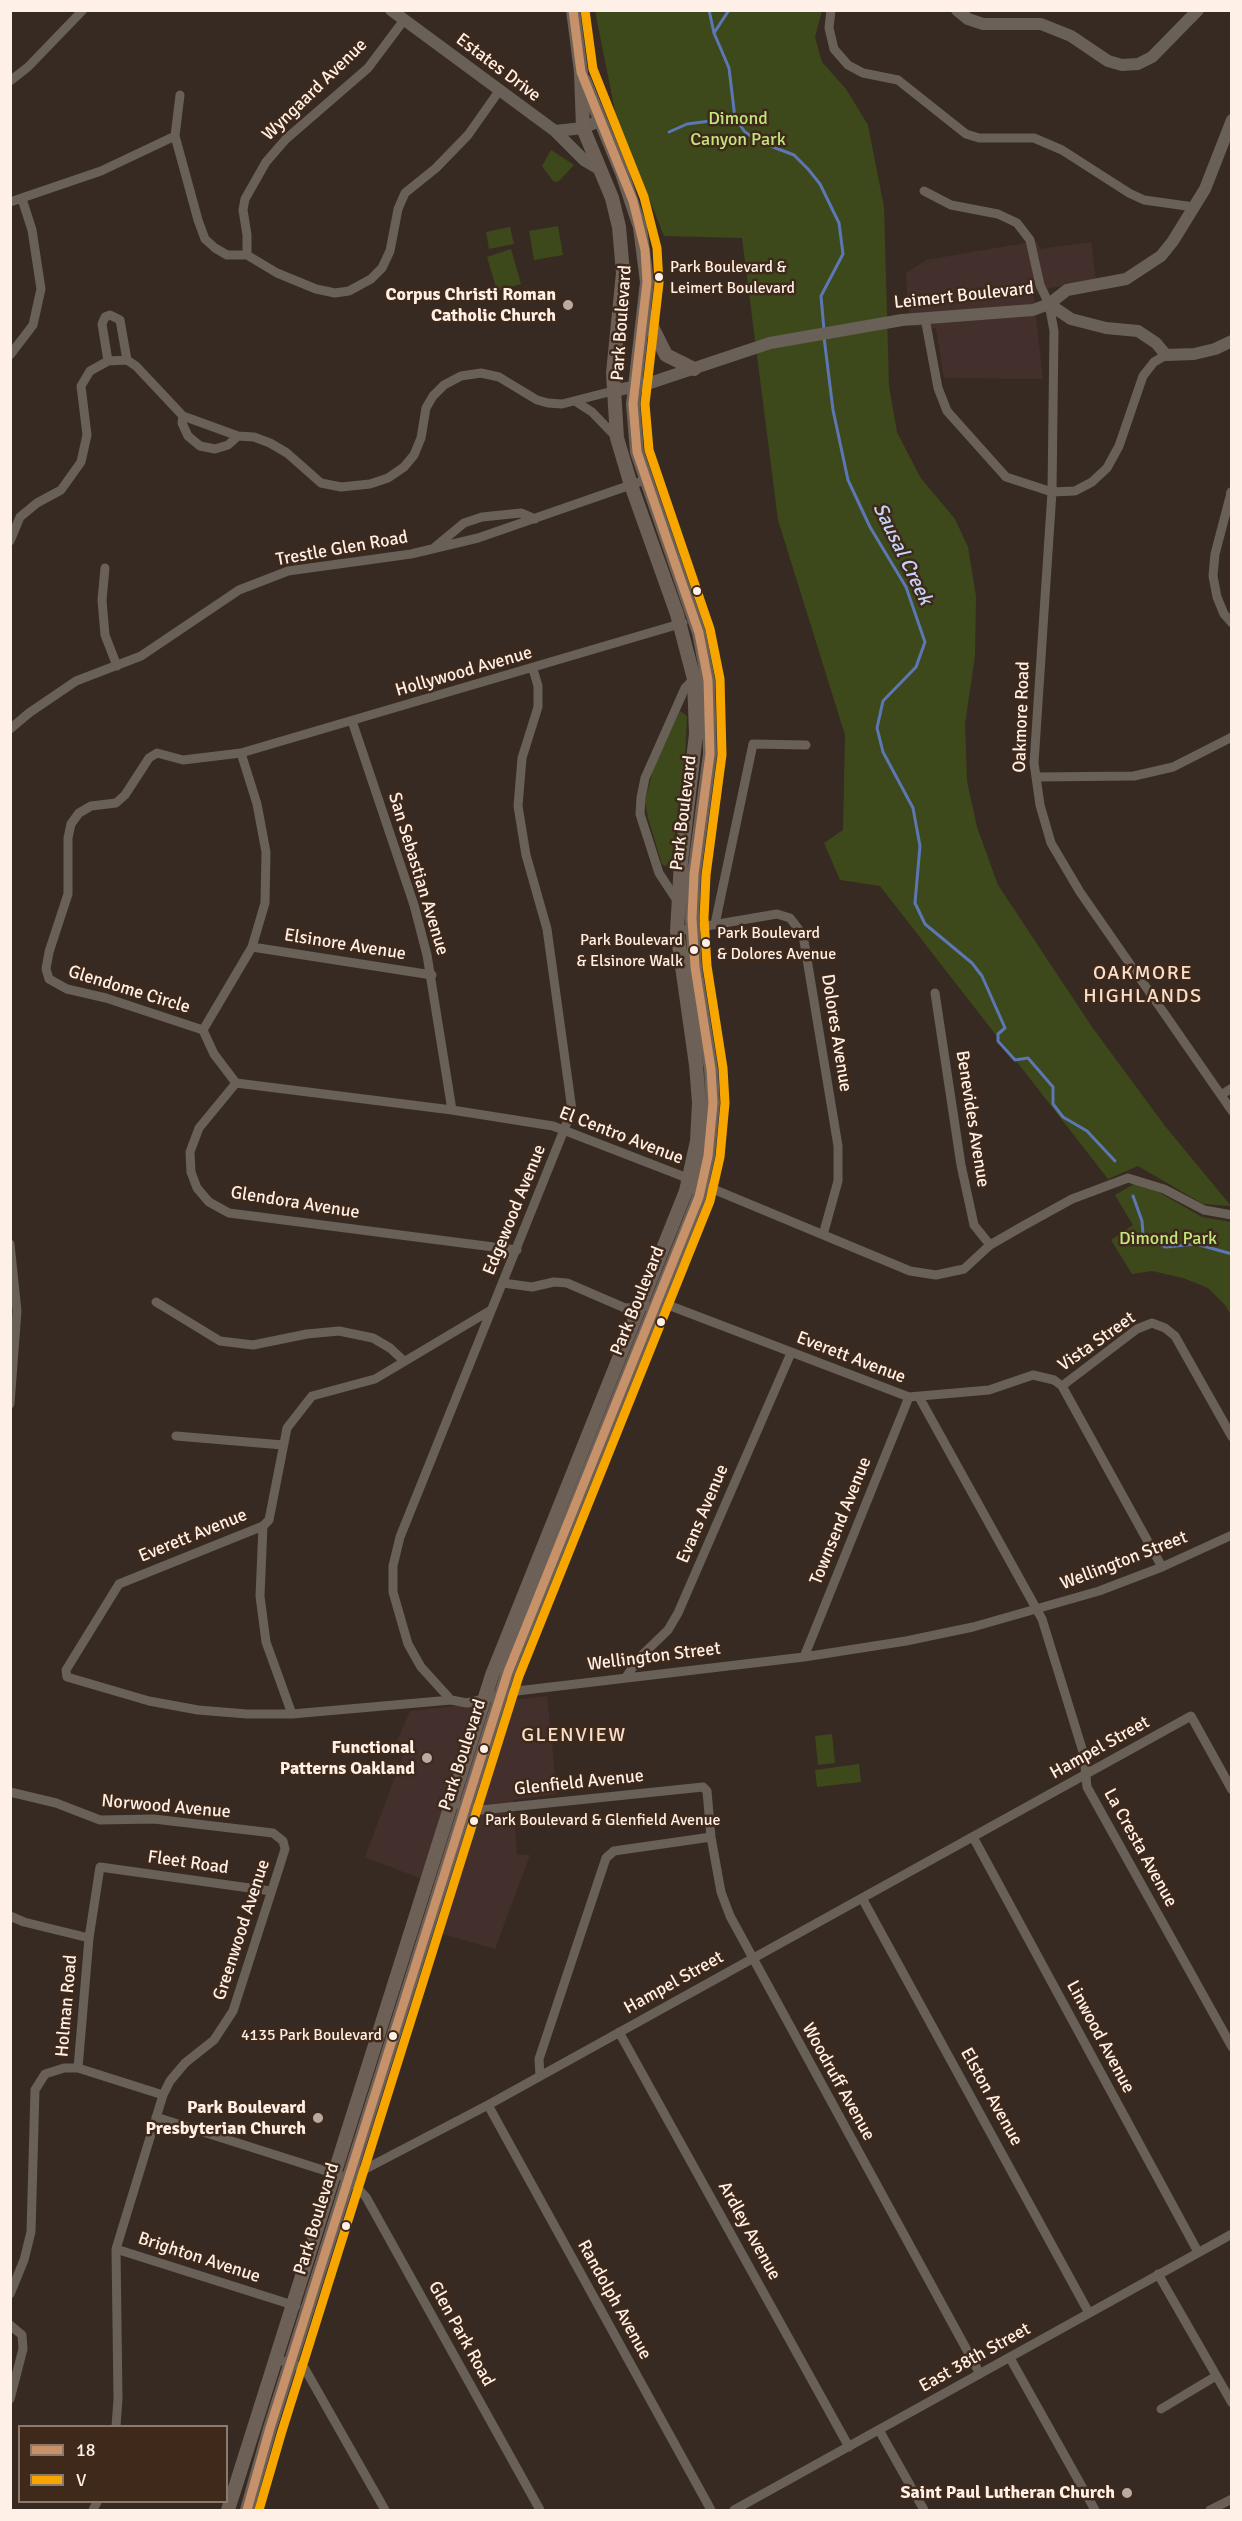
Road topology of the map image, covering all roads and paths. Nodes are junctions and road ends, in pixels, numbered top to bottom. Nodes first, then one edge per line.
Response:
1 (83, 10) edge
2 (391, 10) edge
3 (573, 10) edge
4 (831, 10) edge
5 (957, 10) edge
6 (1198, 10) edge
7 (404, 20) junction
8 (581, 72) junction
9 (10, 81) edge
10 (499, 91) junction
11 (180, 95) dead end
12 (1232, 120) edge
13 (599, 121) junction
14 (583, 128) junction
15 (555, 131) junction
16 (175, 136) junction
17 (601, 170) junction
18 (924, 191) dead end
19 (22, 199) junction
20 (10, 202) edge
21 (1194, 207) junction
22 (247, 255) junction
23 (1049, 304) junction
24 (644, 311) junction
25 (925, 318) junction
26 (1232, 341) edge
27 (10, 354) edge
28 (1166, 355) junction
29 (108, 360) junction
30 (126, 360) junction
31 (694, 369) junction
32 (635, 387) junction
33 (613, 391) junction
34 (575, 401) junction
35 (183, 416) junction
36 (238, 436) junction
37 (617, 438) junction
38 (645, 480) junction
39 (631, 485) junction
40 (1052, 492) junction
41 (1231, 496) edge
42 (10, 511) edge
43 (20, 517) junction
44 (535, 519) junction
45 (10, 541) edge
46 (433, 549) junction
47 (105, 568) dead end
48 (694, 618) junction
49 (1232, 623) edge
50 (681, 624) junction
51 (117, 666) junction
52 (533, 669) junction
53 (694, 679) junction
54 (352, 721) junction
55 (10, 729) edge
56 (1232, 737) edge
57 (806, 745) dead end
58 (241, 753) junction
59 (1036, 777) junction
60 (678, 902) junction
61 (715, 924) junction
62 (692, 928) junction
63 (678, 931) junction
64 (252, 947) junction
65 (432, 975) junction
66 (935, 993) dead end
67 (203, 1030) junction
68 (236, 1083) junction
69 (1232, 1088) edge
70 (1221, 1095) junction
71 (452, 1110) junction
72 (1232, 1111) edge
73 (564, 1132) junction
74 (696, 1182) junction
75 (1232, 1215) edge
76 (823, 1235) junction
77 (10, 1244) edge
78 (990, 1245) junction
79 (517, 1250) junction
80 (503, 1283) junction
81 (156, 1302) dead end
82 (655, 1306) junction
83 (640, 1308) junction
84 (491, 1310) junction
85 (790, 1353) junction
86 (404, 1361) junction
87 (1062, 1386) junction
88 (909, 1397) junction
89 (919, 1397) junction
90 (10, 1404) edge
91 (176, 1436) dead end
92 (1232, 1437) edge
93 (283, 1445) junction
94 (262, 1526) junction
95 (1232, 1535) edge
96 (1162, 1567) junction
97 (1037, 1610) junction
98 (804, 1657) junction
99 (67, 1677) joint
100 (626, 1677) junction
101 (501, 1695) junction
102 (485, 1699) junction
103 (451, 1700) junction
104 (292, 1714) junction
105 (1086, 1774) junction
106 (1232, 1790) edge
107 (707, 1791) joint
108 (10, 1792) edge
109 (459, 1805) junction
110 (711, 1837) junction
111 (973, 1837) junction
112 (283, 1841) joint
113 (100, 1867) joint
114 (271, 1891) junction
115 (862, 1898) junction
116 (10, 1916) edge
117 (89, 1938) junction
118 (752, 1960) junction
119 (619, 2032) junction
120 (1232, 2047) edge
121 (78, 2068) junction
122 (540, 2076) junction
123 (163, 2095) junction
124 (488, 2105) junction
125 (156, 2117) junction
126 (341, 2176) junction
127 (1232, 2234) edge
128 (116, 2249) junction
129 (1198, 2252) junction
130 (1158, 2274) junction
131 (10, 2294) edge
132 (300, 2307) junction
133 (1089, 2313) junction
134 (10, 2325) edge
135 (1010, 2358) junction
136 (283, 2361) junction
137 (980, 2374) junction
138 (1216, 2376) junction
139 (10, 2399) edge
140 (1232, 2403) edge
141 (1161, 2409) dead end
142 (116, 2425) edge
143 (879, 2430) junction
144 (849, 2447) junction
145 (1232, 2499) edge
146 (750, 2507) edge
147 (228, 2511) edge
148 (247, 2511) edge
149 (385, 2511) edge
150 (540, 2511) edge
151 (711, 2511) edge
152 (734, 2511) edge
153 (924, 2511) edge
154 (1095, 2511) edge
155 (1210, 2511) edge

1 - 9 street
2 - 7 street, Estates Drive
3 - 8 main road, Park Boulevard
4 - 21 street
5 - 6 street
7 - 10 street, Estates Drive
7 - 22 street, Wyngaard Avenue
8 - 13 main road, Park Boulevard
8 - 14 main road, Park Boulevard
10 - 15 street, Estates Drive
10 - 22 street
11 - 16 street
12 - 21 street, Leimert Boulevard
13 - 14 street
13 - 24 main road, Park Boulevard
14 - 15 street
14 - 17 main road, Park Boulevard
15 - 17 street, Estates Drive
16 - 19 street
16 - 22 street
17 - 33 main road, Park Boulevard
18 - 23 street, Oakmore Road
19 - 20 street
19 - 27 street
21 - 23 street, Leimert Boulevard
23 - 25 street, Leimert Boulevard
23 - 28 street
23 - 40 street, Oakmore Road
24 - 31 main road
24 - 32 main road, Park Boulevard
25 - 31 street, Leimert Boulevard
25 - 40 street
26 - 28 street
28 - 40 street
29 - 30 street
29 - 30 street
29 - 43 street
30 - 35 street
31 - 32 street, Leimert Boulevard
32 - 33 street, Leimert Boulevard
32 - 38 main road, Park Boulevard
33 - 34 street
33 - 37 main road, Park Boulevard
34 - 36 street
34 - 37 street
35 - 36 street
35 - 36 street
37 - 39 main road, Park Boulevard
38 - 39 street, Trestle Glen Road
38 - 48 main road, Park Boulevard
39 - 44 street, Trestle Glen Road
39 - 50 main road, Park Boulevard
40 - 59 street, Oakmore Road
41 - 49 street
42 - 43 street
43 - 45 street
44 - 46 street, Trestle Glen Road
44 - 46 street, Trestle Glen Road
46 - 51 street, Trestle Glen Road
47 - 51 street
48 - 50 street, Hollywood Avenue
48 - 62 main road, Park Boulevard
50 - 52 street, Hollywood Avenue
50 - 53 main road, Park Boulevard
51 - 55 street, Trestle Glen Road
52 - 54 street, Hollywood Avenue
52 - 73 street, Edgewood Avenue
53 - 60 main road, Park Boulevard
53 - 60 street, Park Boulevard
54 - 58 street, Hollywood Avenue
54 - 65 street, San Sebastian Avenue
56 - 59 street
57 - 61 street
58 - 64 street
58 - 67 street, Glendome Circle
59 - 70 street, Oakmore Road
60 - 63 main road, Park Boulevard
61 - 62 street, Dolores Avenue
61 - 76 street, Dolores Avenue
62 - 63 street, Dolores Avenue
62 - 74 main road, Park Boulevard
63 - 74 main road, Park Boulevard
64 - 65 street, Elsinore Avenue
64 - 67 street
65 - 71 street, San Sebastian Avenue
66 - 78 street, Benevides Avenue
67 - 68 street
68 - 71 street, El Centro Avenue
68 - 79 street, Glendora Avenue
69 - 70 street
70 - 72 street, Oakmore Road
71 - 73 street, El Centro Avenue
73 - 74 street, El Centro Avenue
73 - 79 street, Edgewood Avenue
74 - 76 street, El Centro Avenue
74 - 82 main road, Park Boulevard
74 - 83 main road, Park Boulevard
75 - 78 street, El Centro Avenue
76 - 78 street, El Centro Avenue
77 - 90 street
79 - 80 street, Edgewood Avenue
80 - 83 street, Everett Avenue
80 - 84 street, Edgewood Avenue
81 - 86 street
82 - 83 street, Everett Avenue
82 - 85 street, Everett Avenue
82 - 101 main road, Park Boulevard
83 - 102 main road, Park Boulevard
84 - 86 street, Everett Avenue
84 - 103 street, Edgewood Avenue
85 - 88 street, Everett Avenue
85 - 100 street, Evans Avenue
86 - 93 street, Everett Avenue
87 - 89 street, Everett Avenue
87 - 92 street, Vista Street
87 - 96 street
88 - 89 street, Everett Avenue
88 - 98 street, Townsend Avenue
89 - 97 street, La Cresta Avenue
91 - 93 street
93 - 94 street, Everett Avenue
94 - 99 street, Everett Avenue
94 - 104 street
95 - 96 street, Wellington Street
96 - 97 street, Wellington Street
97 - 98 street, Wellington Street
97 - 105 street, La Cresta Avenue
98 - 100 street, Wellington Street
99 - 104 street, Wellington Street
100 - 101 street, Wellington Street
101 - 102 street, Wellington Street
101 - 109 main road, Park Boulevard
102 - 103 street, Wellington Street
102 - 109 main road, Park Boulevard
103 - 104 street, Wellington Street
105 - 106 street, Hampel Street
105 - 111 street, Hampel Street
105 - 120 street, La Cresta Avenue
107 - 109 street, Glenfield Avenue
107 - 110 street, Woodruff Avenue
108 - 112 street, Norwood Avenue
109 - 126 main road, Park Boulevard
110 - 118 street, Woodruff Avenue
110 - 122 street
111 - 115 street, Hampel Street
111 - 129 street, Linwood Avenue
112 - 114 street, Greenwood Avenue
113 - 114 street, Fleet Road
113 - 117 street, Holman Road
114 - 123 street, Greenwood Avenue
115 - 118 street, Hampel Street
115 - 133 street, Elston Avenue
116 - 117 street
117 - 121 street, Holman Road
118 - 119 street, Hampel Street
118 - 137 street, Woodruff Avenue
119 - 122 street, Hampel Street
119 - 144 street, Ardley Avenue
121 - 123 street
121 - 131 street, Holman Road
122 - 124 street, Hampel Street
123 - 125 street, Greenwood Avenue
124 - 126 street, Hampel Street
124 - 151 street, Randolph Avenue
125 - 126 street
125 - 128 street, Greenwood Avenue
126 - 132 main road, Park Boulevard
126 - 150 street, Glen Park Road
127 - 129 street, East 38th Street
128 - 132 street, Brighton Avenue
128 - 142 street, Greenwood Avenue
129 - 130 street, East 38th Street
130 - 133 street, East 38th Street
130 - 138 street
132 - 136 main road, Park Boulevard
133 - 135 street, East 38th Street
134 - 139 street
135 - 137 street, East 38th Street
135 - 154 street
136 - 147 main road, Park Boulevard
136 - 148 main road, Park Boulevard
136 - 149 street
137 - 143 street, East 38th Street
138 - 140 street
138 - 141 street
143 - 144 street, East 38th Street
143 - 153 street
144 - 146 street, East 38th Street
145 - 155 street
146 - 152 street, East 38th Street

